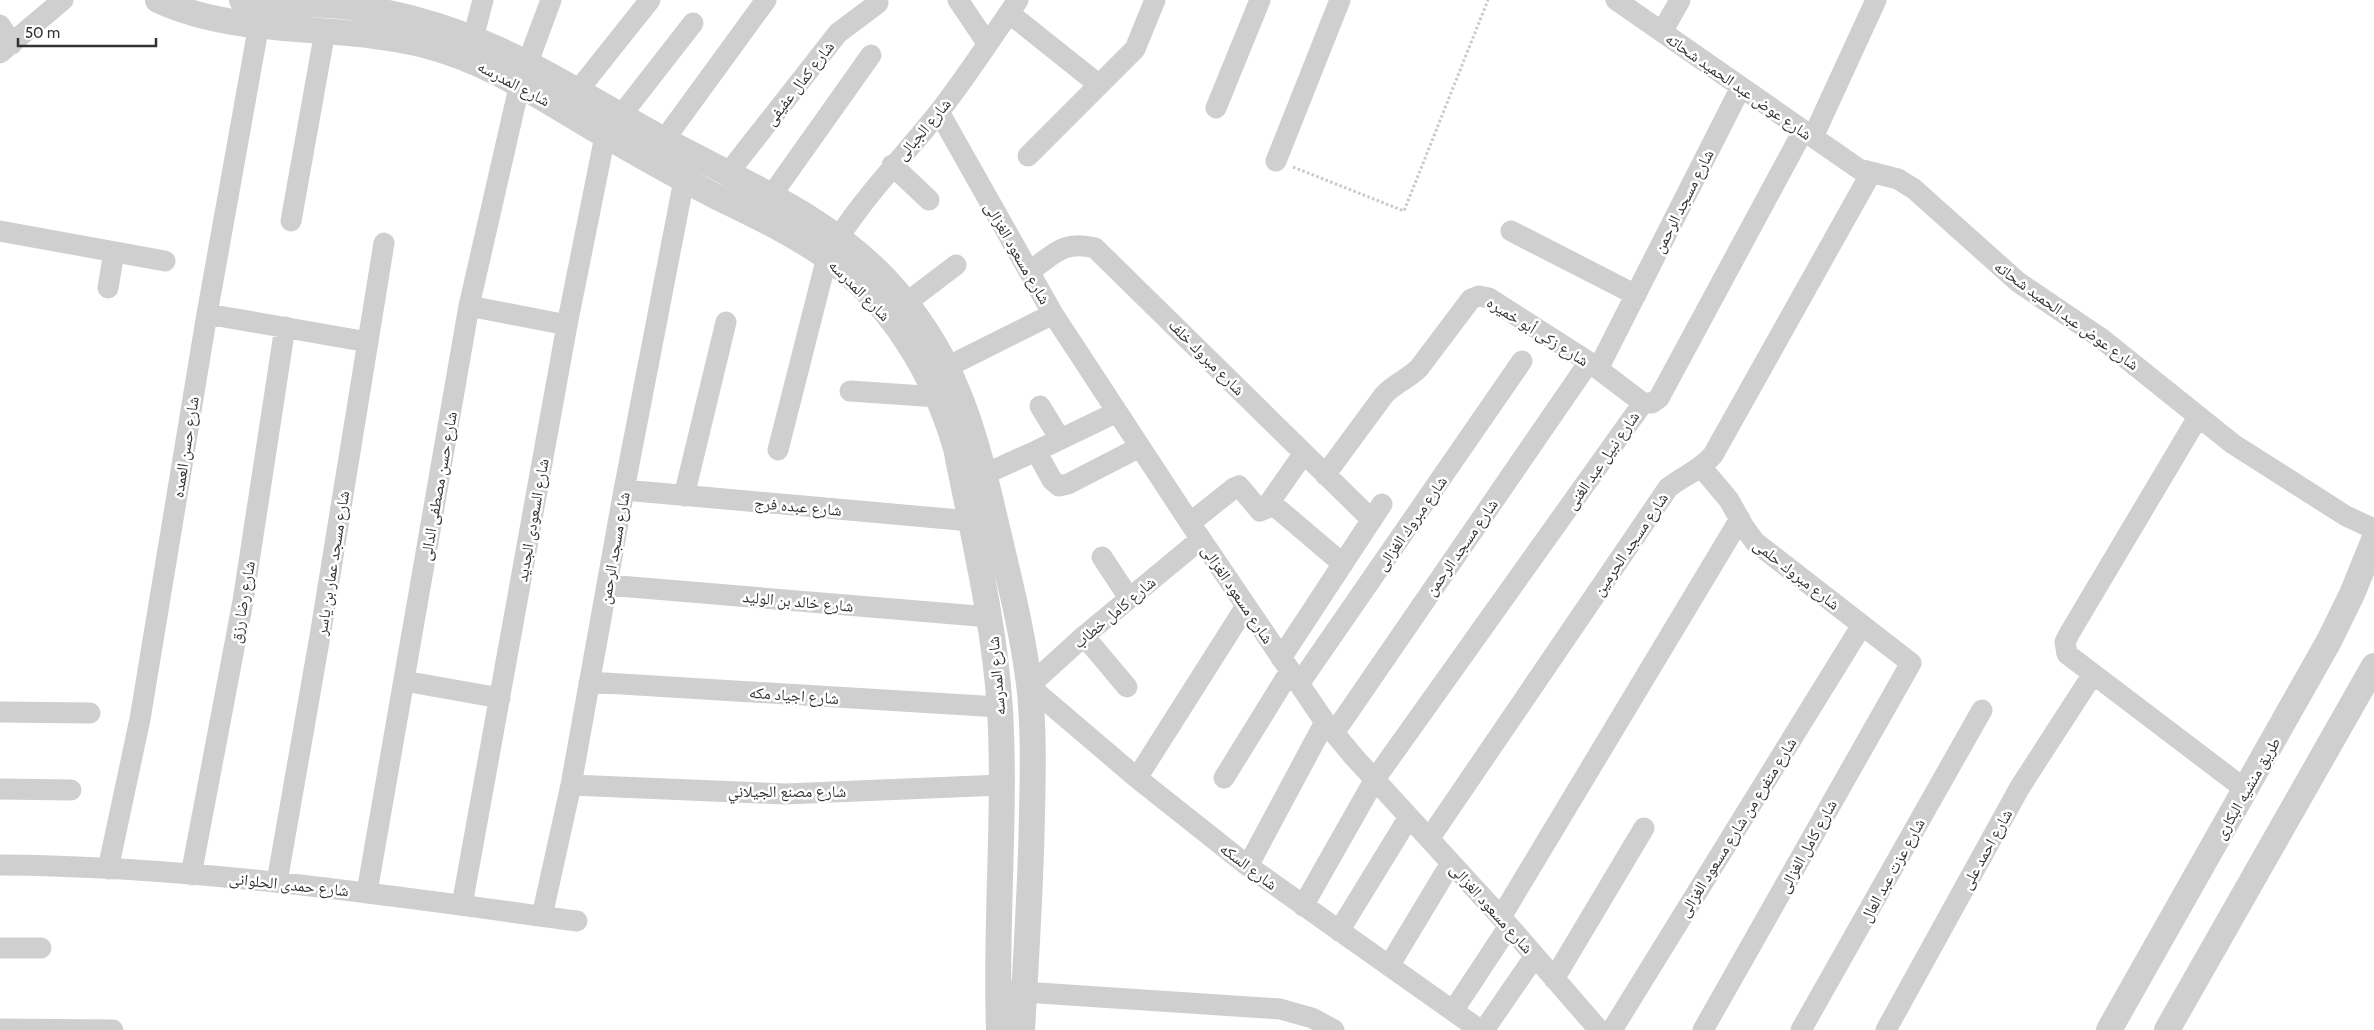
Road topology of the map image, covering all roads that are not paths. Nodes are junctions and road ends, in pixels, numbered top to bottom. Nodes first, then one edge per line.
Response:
1 (63, 0) edge
2 (158, 0) edge
3 (242, 0) edge
4 (483, 0) edge
5 (551, 0) edge
6 (650, 0) edge
7 (766, 0) edge
8 (958, 0) edge
9 (1155, 0) edge
10 (1260, 0) edge
11 (1340, 0) edge
12 (1616, 0) edge
13 (1680, 0) edge
14 (1876, 0) edge
15 (290, 2) edge
16 (333, 3) edge
17 (878, 3) dead end
18 (377, 6) edge
19 (1013, 7) edge
20 (693, 23) dead end
21 (259, 24) junction
22 (0, 25) edge
23 (325, 31) junction
24 (1662, 32) junction
25 (473, 38) junction
26 (988, 43) junction
27 (6, 48) edge
28 (871, 55) dead end
29 (524, 72) junction
30 (1098, 84) junction
31 (1741, 87) junction
32 (570, 99) junction
33 (1216, 108) dead end
34 (939, 112) junction
35 (621, 115) junction
36 (1808, 134) junction
37 (605, 136) junction
38 (664, 140) junction
39 (1028, 156) dead end
40 (1276, 161) road end
41 (892, 165) junction
42 (729, 172) junction
43 (1871, 174) junction
44 (684, 180) junction
45 (771, 196) junction
46 (929, 200) dead end
47 (292, 221) dead end
48 (0, 231) edge
49 (1511, 232) dead end
50 (384, 242) dead end
51 (832, 247) junction
52 (114, 252) junction
53 (165, 261) dead end
54 (956, 265) dead end
55 (1029, 272) junction
56 (108, 288) dead end
57 (1636, 295) junction
58 (906, 303) junction
59 (469, 306) junction
60 (207, 314) junction
61 (1053, 314) junction
62 (726, 322) dead end
63 (567, 325) junction
64 (284, 327) junction
65 (368, 342) junction
66 (1522, 361) dead end
67 (1594, 366) junction
68 (948, 367) junction
69 (850, 390) dead end
70 (938, 397) junction
71 (1643, 403) junction
72 (1040, 406) dead end
73 (1117, 412) junction
74 (2198, 417) junction
75 (1060, 440) junction
76 (1140, 447) junction
77 (778, 450) dead end
78 (1036, 451) junction
79 (1304, 454) junction
80 (1702, 468) junction
81 (985, 474) junction
82 (1325, 475) junction
83 (624, 490) junction
84 (684, 496) junction
85 (1270, 502) junction
86 (1740, 519) junction
87 (971, 521) junction
88 (2374, 529) edge
89 (1195, 531) junction
90 (2374, 540) edge
91 (1102, 557) dead end
92 (1343, 564) junction
93 (607, 585) junction
94 (1129, 598) junction
95 (1246, 606) junction
96 (990, 617) junction
97 (1862, 625) junction
98 (1084, 636) junction
99 (1911, 663) joint
100 (2374, 666) edge
101 (1290, 671) junction
102 (2093, 674) junction
103 (404, 681) junction
104 (589, 682) junction
105 (1029, 686) junction
106 (1127, 686) dead end
107 (500, 698) junction
108 (999, 707) junction
109 (1982, 710) dead end
110 (0, 712) edge
111 (90, 713) dead end
112 (1329, 727) junction
113 (1137, 778) junction
114 (1224, 778) dead end
115 (1375, 780) junction
116 (571, 785) junction
117 (1002, 785) junction
118 (0, 789) edge
119 (72, 790) dead end
120 (2246, 790) junction
121 (1409, 817) junction
122 (1644, 828) dead end
123 (1429, 839) junction
124 (1451, 863) junction
125 (0, 865) edge
126 (1248, 866) junction
127 (108, 869) junction
128 (191, 875) junction
129 (277, 882) junction
130 (367, 892) junction
131 (462, 905) junction
132 (1303, 906) junction
133 (542, 916) junction
134 (577, 921) dead end
135 (1505, 922) junction
136 (1339, 931) junction
137 (0, 948) edge
138 (41, 948) dead end
139 (1535, 956) junction
140 (1389, 966) junction
141 (1554, 979) junction
142 (998, 990) junction
143 (1024, 993) junction
144 (1453, 1011) junction
145 (0, 1029) edge
146 (113, 1030) edge
147 (999, 1030) edge
148 (1022, 1030) edge
149 (1334, 1030) edge
150 (1480, 1030) edge
151 (1484, 1030) edge
152 (1598, 1030) edge
153 (1612, 1030) edge
154 (1703, 1030) edge
155 (1801, 1030) edge
156 (1886, 1030) edge
157 (2109, 1030) edge
158 (2167, 1030) edge

1 - 27 street
2 - 21 street, شارع المدرسه
3 - 15 street, شارع المدرسه
4 - 25 street
5 - 29 street, شارع حسن مصطفى الدالى
6 - 32 street
7 - 38 street
8 - 26 street
9 - 30 street
10 - 33 street
11 - 40 street
12 - 24 street, شارع عوض عبد الحميد شحاته
13 - 24 street
14 - 36 street, شارع نبيل عبد الغنى
15 - 16 street, شارع المدرسه
16 - 18 street, شارع المدرسه
17 - 42 street, شارع كمال عفيفى
18 - 25 street, شارع المدرسه
19 - 26 street, شارع الجبالى
19 - 30 street
20 - 35 street
21 - 23 street, شارع المدرسه
21 - 60 street, شارع حسن العمده
22 - 27 street
23 - 29 street, شارع المدرسه
23 - 47 street
24 - 31 street, شارع عوض عبد الحميد شحاته
25 - 29 street, شارع المدرسه
26 - 34 street, شارع الجبالى
28 - 45 street
29 - 32 street, شارع المدرسه
29 - 59 street, شارع حسن مصطفى الدالى
30 - 39 street
31 - 36 street, شارع عوض عبد الحميد شحاته
31 - 57 street, شارع مسجد الرحمن
32 - 35 street, شارع المدرسه
32 - 37 street, شارع المدرسه
34 - 41 street, شارع الجبالى
34 - 55 street, شارع مسعود الغزالى
35 - 37 street
35 - 38 street, شارع المدرسه
36 - 43 street, شارع عوض عبد الحميد شحاته
36 - 71 street, شارع نبيل عبد الغنى
37 - 44 street, شارع المدرسه
37 - 63 street, شارع السعودى الجديد
38 - 42 street, شارع المدرسه
41 - 46 street
41 - 51 street, شارع الجبالى
42 - 45 street, شارع المدرسه
43 - 74 street, شارع عوض عبد الحميد شحاته
43 - 80 street, شارع مسجد الحرمين
44 - 51 street, شارع المدرسه
44 - 83 street, شارع مسجد الرحمن
45 - 51 street, شارع المدرسه
48 - 52 street
49 - 57 street
50 - 65 street, شارع مسجد عمار بن ياسر
51 - 58 street, شارع المدرسه
51 - 70 street, شارع المدرسه
51 - 77 street
52 - 53 street
52 - 56 street
54 - 58 street
55 - 61 street, شارع مسعود الغزالى
55 - 79 street, شارع مبروك خلف
57 - 67 street, شارع مسجد الرحمن
58 - 68 street, شارع المدرسه
59 - 63 street
59 - 103 street, شارع حسن مصطفى الدالى
60 - 64 street
60 - 127 street, شارع حسن العمده
61 - 68 street
61 - 73 street, شارع مسعود الغزالى
62 - 84 street
63 - 107 street, شارع السعودى الجديد
64 - 65 street
64 - 128 street, شارع رضا رزق
65 - 129 street, شارع مسجد عمار بن ياسر
66 - 101 street, شارع مبروك الغزالى
67 - 71 street, شارع زكى أبو خميره
67 - 82 street, شارع زكى أبو خميره
67 - 112 street, شارع مسجد الرحمن
68 - 81 street, شارع المدرسه
69 - 70 street
70 - 87 street, شارع المدرسه
71 - 115 street, شارع نبيل عبد الغنى
72 - 75 street
73 - 75 street
73 - 76 street, شارع مسعود الغزالى
74 - 88 street, شارع عوض عبد الحميد شحاته
74 - 102 street
75 - 78 street
76 - 78 street
76 - 89 street, شارع مسعود الغزالى
78 - 81 street
79 - 82 street, شارع مبروك خلف
79 - 85 street
80 - 86 street, شارع مبروك حلمى
80 - 123 street, شارع مسجد الحرمين
81 - 105 street, شارع المدرسه
82 - 92 street, شارع مبروك خلف
83 - 84 street, شارع عبده فرج
83 - 93 street, شارع مسجد الرحمن
84 - 87 street, شارع عبده فرج
85 - 89 street, شارع كامل خطاب
85 - 92 street
86 - 97 street, شارع مبروك حلمى
86 - 135 street
87 - 96 street, شارع المدرسه
89 - 94 street, شارع كامل خطاب
89 - 95 street, شارع مسعود الغزالى
90 - 120 street, طريق منشيه البكارى
91 - 94 street
92 - 101 street, شارع مبروك خلف
93 - 96 street, شارع خالد بن الوليد
93 - 104 street, شارع مسجد الرحمن
94 - 98 street, شارع كامل خطاب
95 - 101 street, شارع مسعود الغزالى
95 - 113 street
96 - 108 street, شارع المدرسه
97 - 99 street, شارع مبروك حلمى
97 - 153 street, شارع متفرع من شارع مسعود الغزالى
98 - 105 street, شارع كامل خطاب
98 - 106 street
99 - 154 street, شارع كامل الغزالى
100 - 158 street
101 - 112 street, شارع مسعود الغزالى
101 - 114 street
102 - 120 street
102 - 156 street, شارع احمد على
103 - 107 street
103 - 130 street, شارع حسن مصطفى الدالى
104 - 108 street, شارع اجياد مكه
104 - 116 street, شارع مسجد الرحمن
105 - 113 street, شارع السكه
105 - 143 street, شارع المدرسه
107 - 131 street, شارع السعودى الجديد
108 - 117 street, شارع المدرسه
109 - 155 street, شارع عزت عبد العال
110 - 111 street
112 - 115 street, شارع مسعود الغزالى
112 - 126 street, شارع مسجد الرحمن
113 - 126 street, شارع السكه
115 - 121 street, شارع مسعود الغزالى
115 - 132 street, شارع نبيل عبد الغنى
116 - 117 street, شارع مصنع الجيلاني
116 - 133 street, شارع مسجد الرحمن
117 - 142 street, شارع المدرسه
118 - 119 street
120 - 157 street, طريق منشيه البكارى
121 - 123 street, شارع مسعود الغزالى
121 - 136 street
122 - 141 street
123 - 124 street, شارع مسعود الغزالى
124 - 135 street, شارع مسعود الغزالى
124 - 140 street
125 - 127 street, شارع حمدى الحلوانى
126 - 132 street, شارع السكه
127 - 128 street, شارع حمدى الحلوانى
128 - 129 street, شارع حمدى الحلوانى
129 - 130 street, شارع حمدى الحلوانى
130 - 131 street, شارع حمدى الحلوانى
131 - 133 street, شارع حمدى الحلوانى
132 - 136 street, شارع السكه
133 - 134 street, شارع حمدى الحلوانى
135 - 139 street, شارع مسعود الغزالى
135 - 144 street
136 - 140 street, شارع السكه
137 - 138 street
139 - 141 street, شارع مسعود الغزالى
139 - 151 street
140 - 144 street, شارع السكه
141 - 152 street, شارع مسعود الغزالى
142 - 143 street
142 - 147 street, شارع المدرسه
143 - 148 street, شارع المدرسه
143 - 149 street
144 - 150 street, شارع السكه
145 - 146 street

